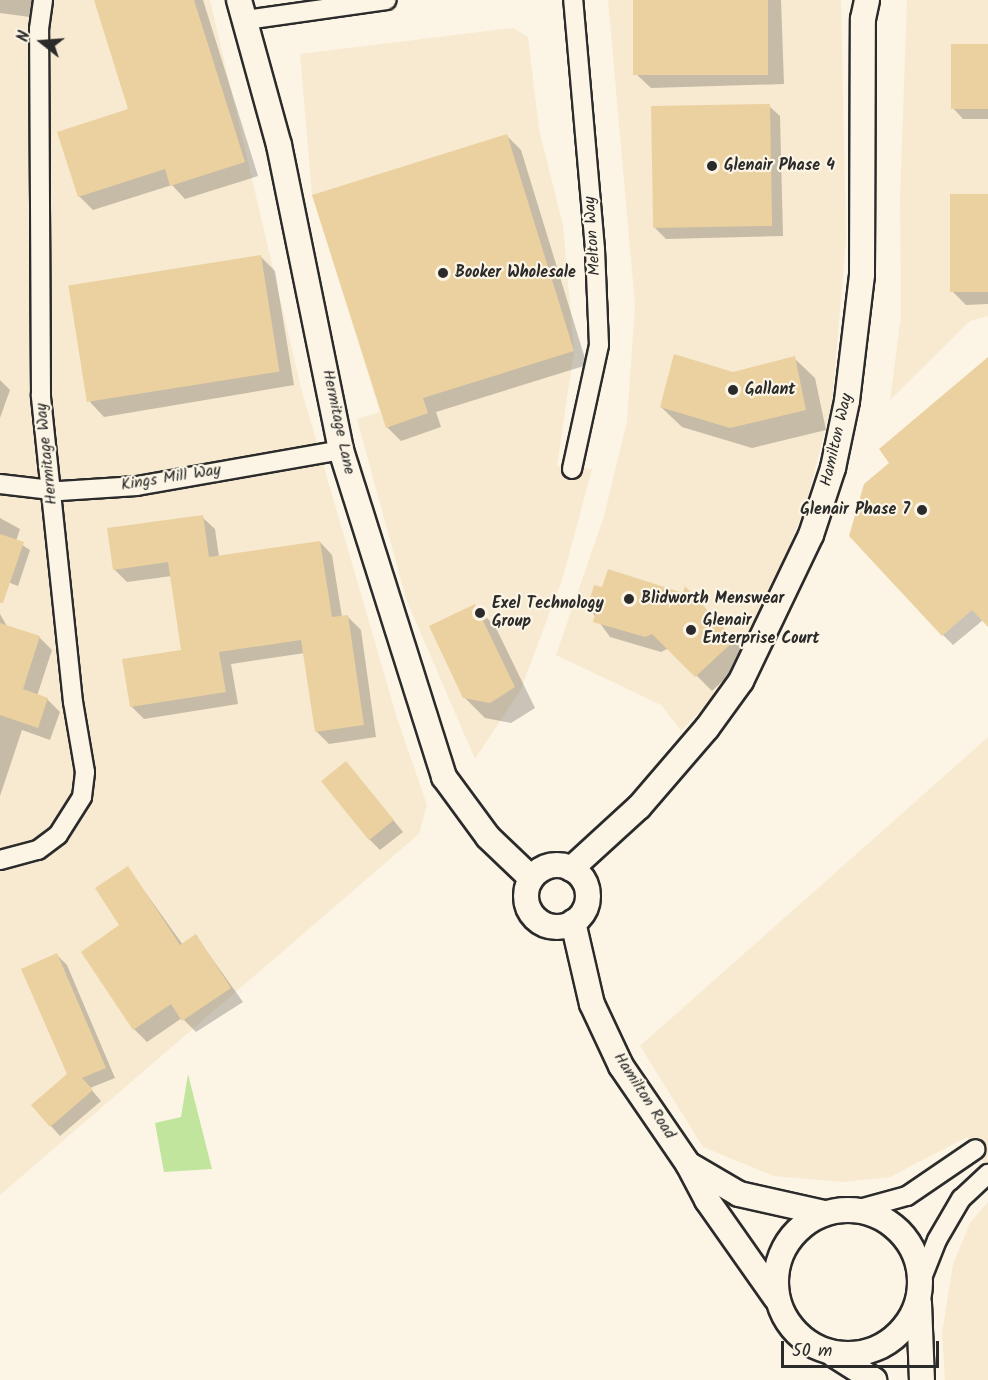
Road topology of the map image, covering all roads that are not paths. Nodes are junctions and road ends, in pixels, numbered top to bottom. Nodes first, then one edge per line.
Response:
1 (43, 0) edge
2 (379, 0) edge
3 (573, 0) edge
4 (867, 0) edge
5 (243, 10) edge
6 (341, 450) junction
7 (572, 469) dead end
8 (0, 484) edge
9 (51, 489) junction
10 (0, 860) edge
11 (571, 869) junction
12 (531, 878) junction
13 (573, 922) junction
14 (976, 1149) dead end
15 (688, 1164) junction
16 (988, 1174) edge
17 (856, 1210) junction
18 (824, 1213) junction
19 (920, 1290) junction
20 (778, 1300) junction
21 (827, 1351) junction
22 (874, 1380) edge
23 (922, 1380) edge

1 - 9 street, Hermitage Way
2 - 5 street
3 - 7 street, Melton Way
4 - 11 street, Hamilton Way
5 - 6 street, Hermitage Lane
6 - 9 street, Kings Mill Way
6 - 12 street, Hermitage Lane
8 - 9 street, Kings Mill Way
9 - 10 street, Hermitage Way
11 - 12 street
11 - 13 street
12 - 13 street
13 - 15 street, Hamilton Road
14 - 17 street
15 - 18 street, Hamilton Road
15 - 20 street, Hamilton Road
16 - 19 street
17 - 18 street, Hamilton Road
17 - 19 street, Hamilton Road
18 - 20 street, Hamilton Road
19 - 21 street, Hamilton Road
19 - 23 street, Hamilton Road
20 - 21 street, Hamilton Road
21 - 22 street, Hamilton Road

